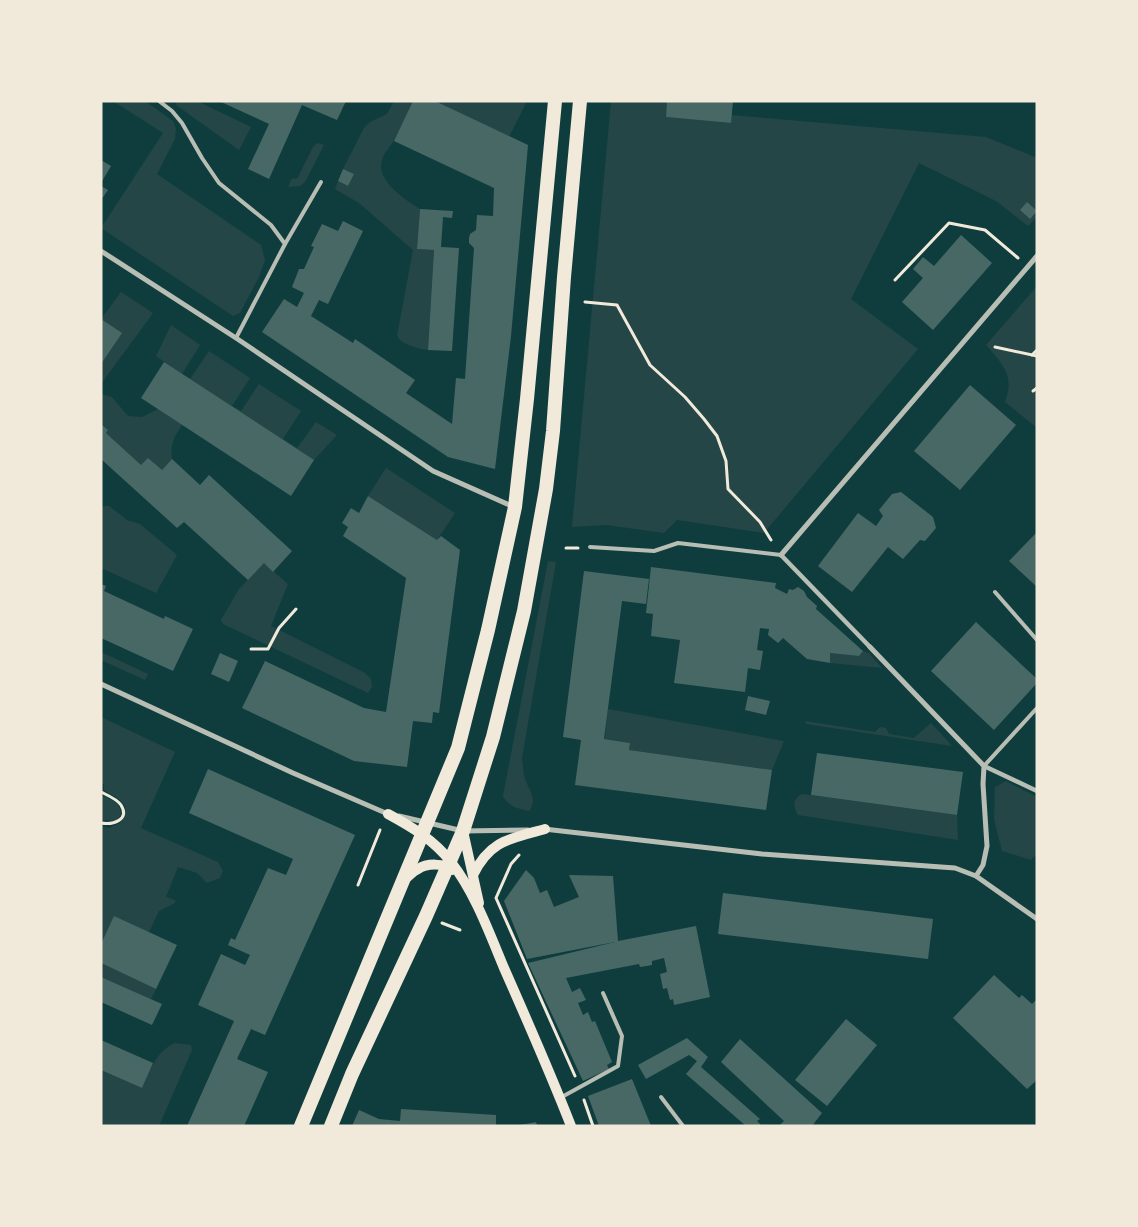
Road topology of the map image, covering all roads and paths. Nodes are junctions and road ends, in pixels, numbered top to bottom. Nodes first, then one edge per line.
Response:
1 (159, 101) edge
2 (555, 101) edge
3 (580, 101) edge
4 (321, 182) dead end
5 (285, 244) junction
6 (101, 251) edge
7 (1037, 256) edge
8 (1028, 266) junction
9 (896, 280) dead end
10 (585, 302) dead end
11 (236, 338) junction
12 (996, 347) dead end
13 (1037, 350) edge
14 (1031, 355) junction
15 (1037, 356) edge
16 (1037, 388) edge
17 (1032, 391) dead end
18 (515, 507) junction
19 (590, 547) dead end
20 (781, 555) junction
21 (995, 592) dead end
22 (296, 609) dead end
23 (1037, 640) edge
24 (870, 647) joint
25 (251, 649) dead end
26 (101, 684) edge
27 (1037, 708) edge
28 (984, 766) junction
29 (1037, 791) edge
30 (101, 792) edge
31 (388, 814) joint
32 (101, 823) edge
33 (425, 828) junction
34 (545, 829) junction
35 (380, 830) dead end
36 (463, 831) junction
37 (522, 853) dead end
38 (451, 859) junction
39 (461, 876) junction
40 (472, 876) junction
41 (976, 876) junction
42 (401, 882) junction
43 (358, 885) dead end
44 (1037, 919) edge
45 (484, 921) junction
46 (440, 922) dead end
47 (460, 930) dead end
48 (603, 993) dead end
49 (580, 1089) junction
50 (661, 1097) dead end
51 (560, 1098) junction
52 (301, 1126) edge
53 (331, 1126) edge
54 (571, 1126) edge
55 (593, 1126) edge
56 (683, 1126) edge

1 - 5 lane
2 - 18 highway
3 - 36 highway
4 - 5 lane
5 - 11 lane
6 - 11 street
7 - 8 street
8 - 9 path
8 - 20 street
10 - 20 path
11 - 18 street
12 - 14 path
13 - 14 path
14 - 15 path
16 - 17 path
18 - 33 highway
19 - 20 lane
20 - 24 street
21 - 23 lane
22 - 25 path
24 - 28 street
26 - 31 street
27 - 28 lane
28 - 29 street
28 - 41 street
30 - 32 path
31 - 33 main road
33 - 36 street
33 - 38 main road
33 - 42 highway
34 - 36 street
34 - 40 main road
34 - 41 street
35 - 43 path
36 - 38 highway
36 - 40 main road
37 - 49 path
38 - 39 main road
38 - 39 main road
38 - 42 main road
38 - 53 highway
39 - 45 main road
40 - 45 main road
41 - 44 street
42 - 52 highway
45 - 51 main road
46 - 47 path
48 - 49 lane
49 - 51 lane
49 - 55 path
50 - 56 lane
51 - 54 main road

